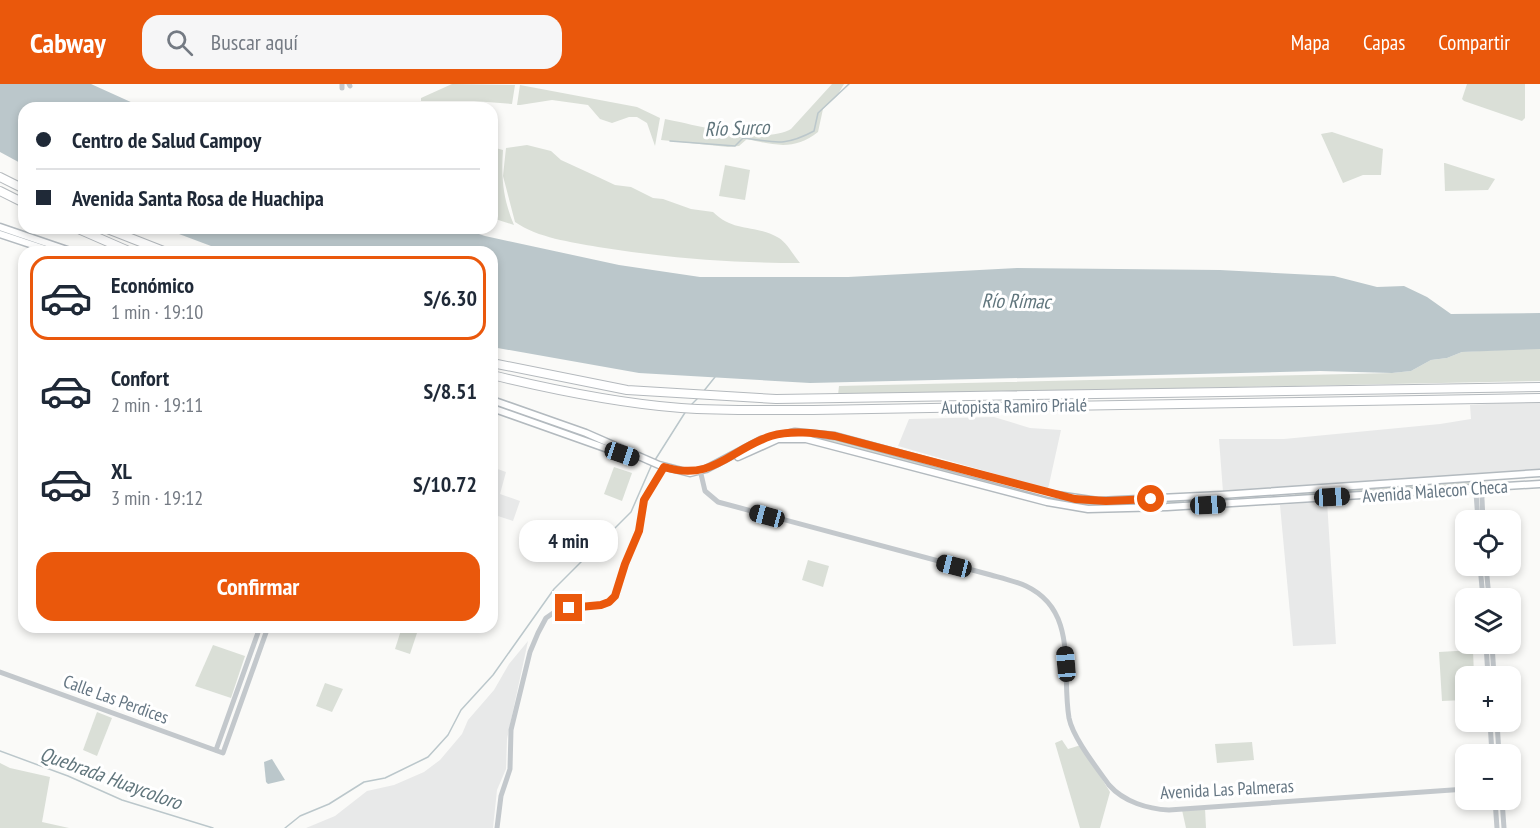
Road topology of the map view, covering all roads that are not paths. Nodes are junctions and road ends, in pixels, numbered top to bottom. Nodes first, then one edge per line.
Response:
1 (0, 177) edge
2 (18, 186) edge
3 (0, 191) edge
4 (18, 200) edge
5 (0, 227) edge
6 (18, 233) edge
7 (0, 234) edge
8 (20, 234) edge
9 (90, 234) edge
10 (120, 234) edge
11 (36, 246) edge
12 (54, 246) edge
13 (117, 246) edge
14 (151, 246) edge
15 (498, 364) edge
16 (498, 376) edge
17 (1540, 387) edge
18 (1540, 398) edge
19 (498, 402) edge
20 (498, 410) edge
21 (642, 460) junction
22 (661, 467) junction
23 (1540, 473) edge
24 (701, 474) junction
25 (1478, 479) junction
26 (1540, 484) edge
27 (1479, 488) junction
28 (1478, 510) edge
29 (1482, 510) edge
30 (258, 633) edge
31 (266, 633) edge
32 (0, 672) edge
33 (216, 750) junction
34 (1455, 790) edge
35 (1496, 810) edge
36 (1503, 810) edge
37 (497, 828) edge
38 (1497, 828) edge
39 (1504, 828) edge

1 - 2 highway
3 - 4 highway
5 - 6 main road
7 - 11 main road
8 - 12 main road
9 - 13 highway
10 - 14 highway
15 - 17 highway, Autopista Ramiro Prialé
16 - 18 highway, Autopista Ramiro Prialé
19 - 21 main road
20 - 21 main road
21 - 22 main road
22 - 24 main road
22 - 25 main road, Avenida Malecon Checa
22 - 37 street
23 - 25 main road, Avenida Malecon Checa
24 - 27 main road, Avenida Malecon Checa
24 - 34 street, Avenida Las Palmeras
25 - 27 street
26 - 27 main road, Avenida Malecon Checa
27 - 28 street
27 - 29 street
30 - 33 street
31 - 33 street, Calle Las Perdices
32 - 33 street, Calle Las Perdices
35 - 38 street
36 - 39 street

